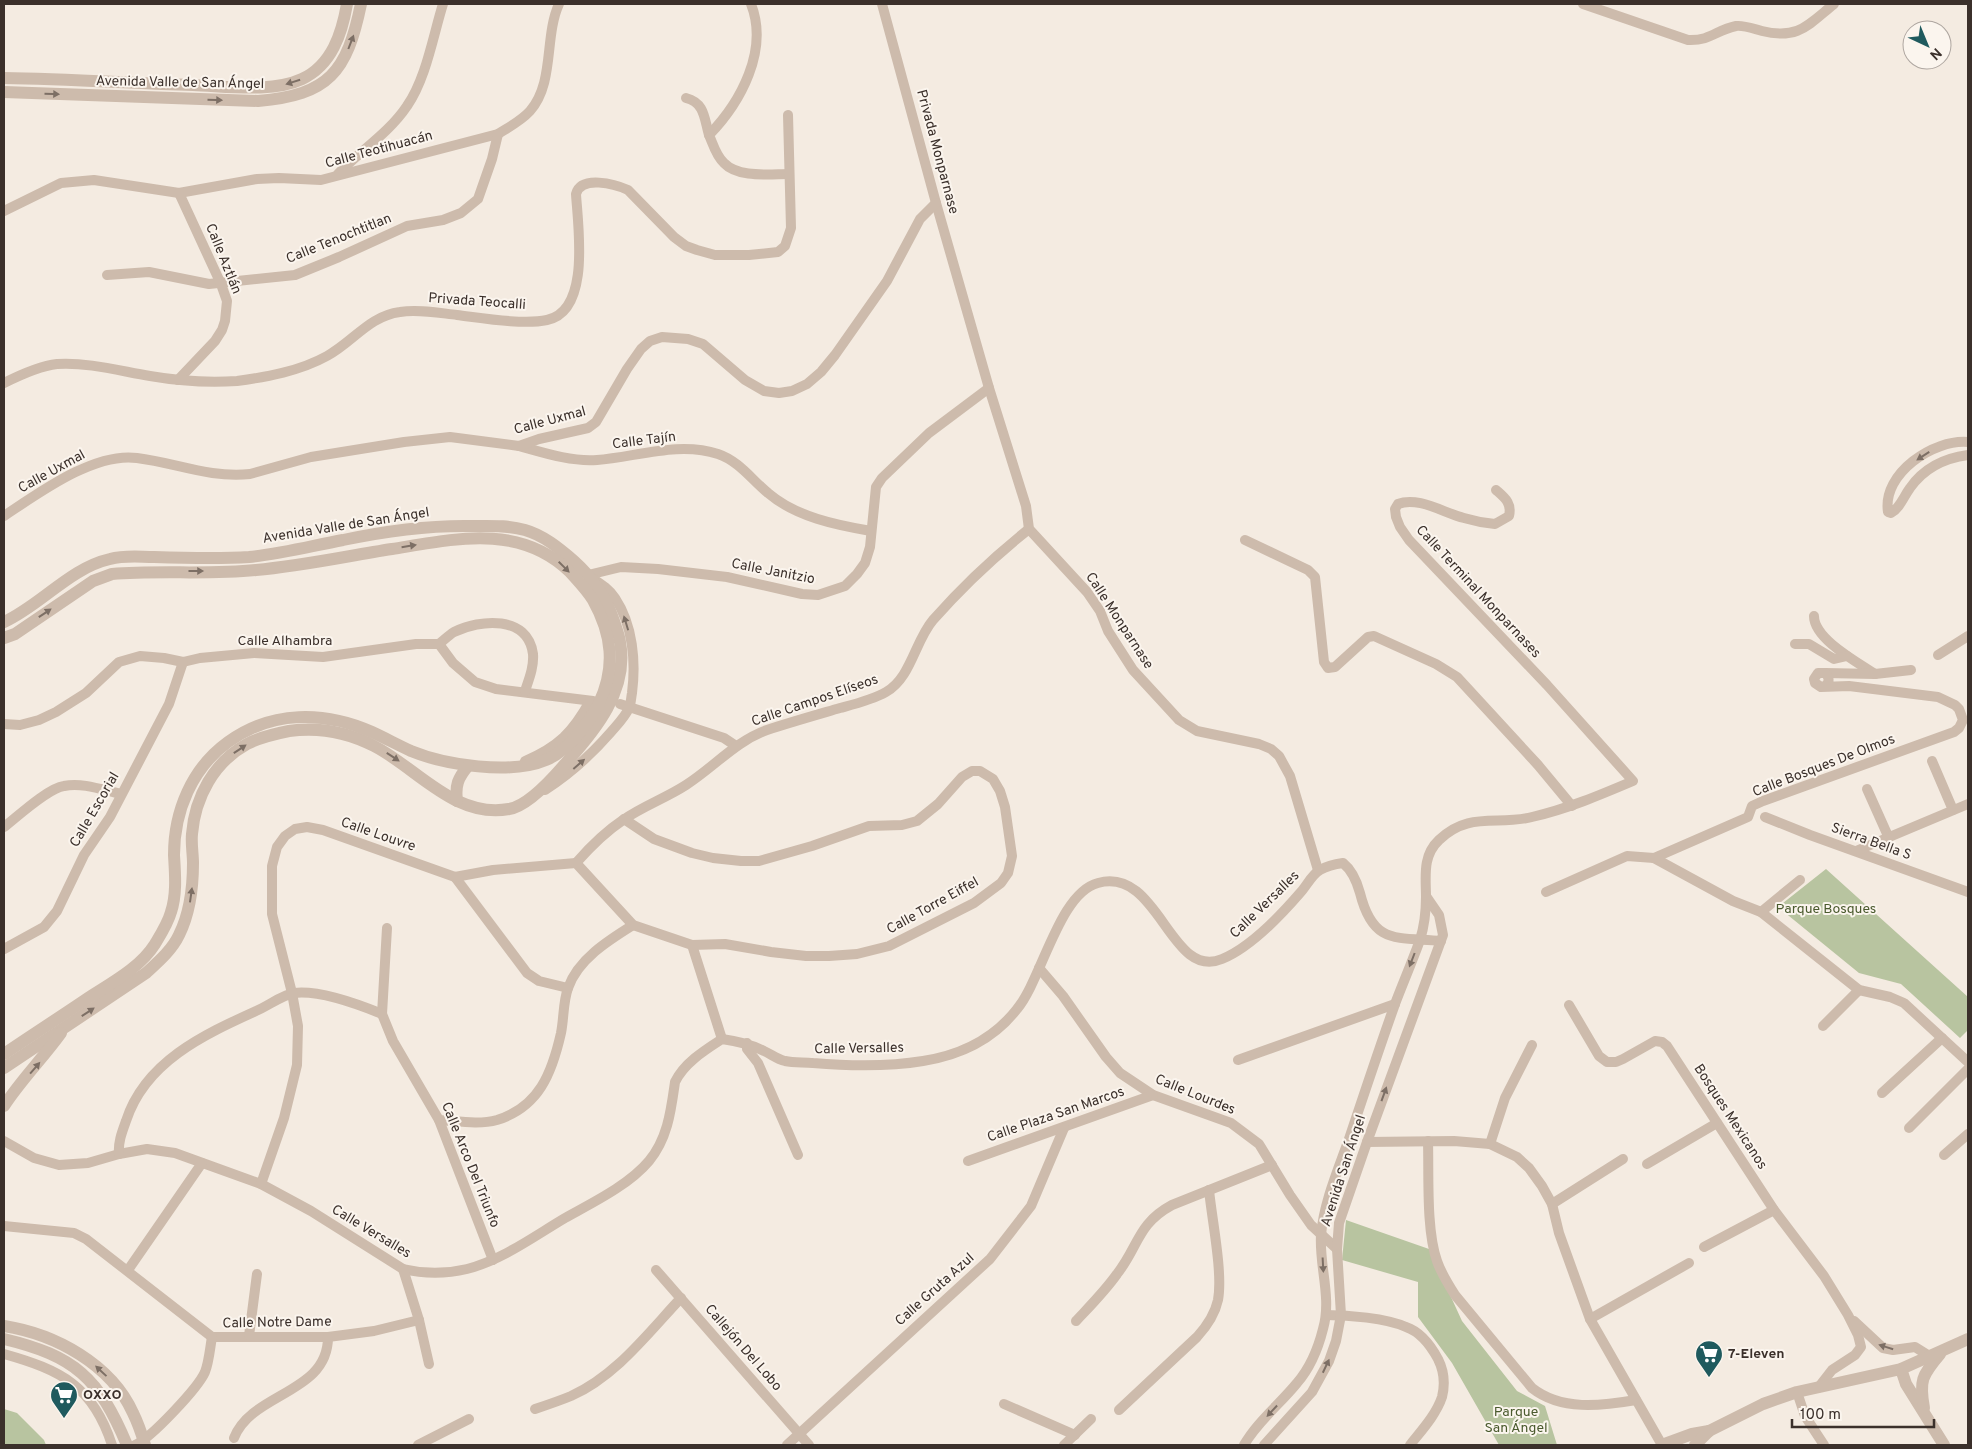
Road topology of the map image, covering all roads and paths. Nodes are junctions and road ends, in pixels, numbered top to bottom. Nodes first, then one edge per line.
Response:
1 (347, 4) edge
2 (361, 4) edge
3 (443, 4) edge
4 (560, 4) edge
5 (751, 4) edge
6 (882, 4) edge
7 (1583, 4) edge
8 (1834, 4) edge
9 (4, 78) edge
10 (100, 82) junction
11 (4, 92) edge
12 (99, 96) junction
13 (686, 98) dead end
14 (788, 115) dead end
15 (498, 134) junction
16 (709, 135) junction
17 (338, 174) junction
18 (789, 174) junction
19 (179, 193) junction
20 (936, 203) junction
21 (4, 211) edge
22 (107, 275) dead end
23 (221, 284) junction
24 (178, 380) junction
25 (4, 383) edge
26 (989, 388) junction
27 (1968, 442) edge
28 (519, 446) junction
29 (1968, 455) edge
30 (1496, 490) dead end
31 (4, 516) edge
32 (1029, 529) junction
33 (871, 531) junction
34 (387, 533) junction
35 (370, 535) junction
36 (1245, 540) dead end
37 (387, 550) junction
38 (371, 552) junction
39 (589, 576) junction
40 (1814, 616) dead end
41 (4, 622) edge
42 (1968, 636) edge
43 (4, 638) edge
44 (439, 644) junction
45 (1796, 644) dead end
46 (1938, 655) dead end
47 (1847, 656) junction
48 (183, 662) junction
49 (1911, 670) dead end
50 (1875, 674) junction
51 (525, 691) junction
52 (625, 705) junction
53 (4, 724) edge
54 (736, 746) junction
55 (1932, 760) dead end
56 (468, 766) junction
57 (513, 766) junction
58 (1634, 781) joint
59 (1867, 788) dead end
60 (121, 794) junction
61 (457, 802) junction
62 (525, 802) junction
63 (1968, 804) edge
64 (1572, 806) junction
65 (1953, 810) junction
66 (1764, 817) dead end
67 (624, 819) junction
68 (4, 827) edge
69 (1888, 836) junction
70 (1856, 851) junction
71 (1654, 858) junction
72 (576, 863) junction
73 (1318, 870) junction
74 (456, 877) junction
75 (1800, 880) dead end
76 (1546, 892) dead end
77 (1968, 892) edge
78 (1426, 896) junction
79 (1761, 912) junction
80 (633, 924) junction
81 (387, 928) dead end
82 (1420, 939) junction
83 (1441, 940) junction
84 (692, 945) junction
85 (4, 949) edge
86 (1039, 968) junction
87 (568, 988) junction
88 (1859, 990) junction
89 (292, 993) junction
90 (1395, 1004) junction
91 (1569, 1006) dead end
92 (382, 1014) junction
93 (66, 1026) junction
94 (1823, 1026) dead end
95 (1942, 1038) junction
96 (722, 1039) junction
97 (747, 1043) junction
98 (1532, 1045) dead end
99 (4, 1054) edge
100 (1238, 1060) dead end
101 (1968, 1062) edge
102 (4, 1068) edge
103 (1968, 1069) edge
104 (1882, 1093) dead end
105 (1153, 1096) junction
106 (4, 1106) edge
107 (439, 1120) junction
108 (1717, 1123) junction
109 (1064, 1128) junction
110 (1909, 1128) dead end
111 (1968, 1134) edge
112 (4, 1141) edge
113 (1428, 1141) junction
114 (1367, 1142) junction
115 (1490, 1144) junction
116 (119, 1154) junction
117 (798, 1155) dead end
118 (1944, 1155) dead end
119 (1623, 1159) dead end
120 (968, 1161) dead end
121 (202, 1163) junction
122 (1647, 1164) dead end
123 (1272, 1165) junction
124 (261, 1184) junction
125 (1209, 1190) junction
126 (1552, 1204) junction
127 (1774, 1210) junction
128 (4, 1226) edge
129 (1321, 1235) junction
130 (1704, 1247) dead end
131 (1337, 1249) junction
132 (494, 1260) junction
133 (1689, 1263) dead end
134 (403, 1269) junction
135 (128, 1270) junction
136 (656, 1270) dead end
137 (257, 1274) dead end
138 (681, 1298) junction
139 (1326, 1314) junction
140 (1341, 1315) junction
141 (1848, 1315) junction
142 (1590, 1319) junction
143 (419, 1320) junction
144 (1076, 1321) dead end
145 (4, 1326) edge
146 (249, 1336) junction
147 (212, 1337) junction
148 (328, 1337) junction
149 (4, 1339) edge
150 (1968, 1339) edge
151 (1943, 1351) junction
152 (4, 1354) edge
153 (1931, 1357) junction
154 (429, 1364) dead end
155 (1901, 1369) junction
156 (1818, 1388) junction
157 (1797, 1392) junction
158 (1636, 1400) junction
159 (1004, 1404) dead end
160 (535, 1410) dead end
161 (1120, 1410) dead end
162 (1926, 1415) junction
163 (469, 1419) dead end
164 (1092, 1419) dead end
165 (1709, 1431) junction
166 (799, 1433) junction
167 (1074, 1435) junction
168 (234, 1438) dead end
169 (125, 1439) edge
170 (141, 1440) edge
171 (112, 1445) edge
172 (418, 1445) edge
173 (787, 1445) edge
174 (809, 1445) edge
175 (1064, 1445) edge
176 (1244, 1445) edge
177 (1264, 1445) edge
178 (1410, 1445) edge
179 (1662, 1445) edge
180 (1695, 1445) edge
181 (1824, 1445) edge
182 (1944, 1445) edge

1 -> 10 street, Avenida Valle de San Ángel
12 -> 2 street, Avenida Valle de San Ángel
3 - 17 street
4 - 15 street, Calle Teotihuacán
5 - 16 street
6 - 20 street, Privada Monparnase
7 - 8 street
9 - 10 street, Avenida Valle de San Ángel
10 - 12 street
11 -> 12 street, Avenida Valle de San Ángel
13 - 16 street
14 - 18 street, Privada Teocalli
15 - 17 street, Calle Teotihuacán
15 - 23 street, Calle Tenochtitlan
16 - 18 street
17 - 19 street, Calle Teotihuacán
18 - 24 street, Privada Teocalli
19 - 21 street, Calle Teotihuacán
19 - 23 street, Calle Aztlán
20 - 26 street, Privada Monparnase
20 - 28 street, Calle Uxmal
22 - 23 street, Calle Tenochtitlan
23 - 24 street, Calle Aztlán
24 - 25 street, Privada Teocalli
26 - 32 street
26 - 33 street, Calle Janitzio
27 -> 29 street
28 - 31 street, Calle Uxmal
28 - 33 street, Calle Tajín
30 - 58 street, Calle Terminal Monparnases
32 - 54 street, Calle Campos Elíseos
32 - 73 street, Calle Monparnase
33 - 39 street, Calle Janitzio
34 - 35 street, Avenida Valle de San Ángel
34 - 37 street
34 - 39 street, Avenida Valle de San Ángel
35 - 38 street
35 - 41 street, Avenida Valle de San Ángel
36 - 64 street
37 - 38 street
37 -> 57 street
43 -> 38 street
52 -> 39 street
39 - 62 street, Avenida Valle de San Ángel
40 - 47 street
42 - 46 street
44 - 48 street, Calle Alhambra
44 - 51 street
44 - 51 street
45 - 47 street
47 - 50 street
48 - 53 street, Calle Alhambra
48 - 60 street, Calle Escorial
49 - 50 street
50 - 71 street, Calle Bosques De Olmos
51 - 57 street
52 - 54 street
62 -> 52 street
54 - 67 street, Calle Campos Elíseos
55 - 65 street
56 - 57 street
56 - 61 street
56 - 99 street
58 - 64 street, Avenida San Ángel
59 - 69 street
60 - 68 street
60 - 85 street, Calle Escorial
61 - 62 street, Avenida Valle de San Ángel
93 -> 61 street, Avenida Valle de San Ángel
63 - 65 street
64 - 78 street, Avenida San Ángel
65 - 69 street
66 - 70 street, Sierra Bella S
67 - 72 street, Calle Campos Elíseos
67 - 84 street, Calle Torre Eiffel
69 - 70 street
70 - 77 street, Sierra Bella S
71 - 76 street, Calle Bosques De Olmos
71 - 79 street
72 - 74 street
72 - 80 street
73 - 82 street, Calle Versalles
73 - 86 street, Calle Versalles
74 - 87 street
74 - 89 street, Calle Louvre
75 - 79 street
78 - 82 street, Avenida San Ángel
78 - 83 street, Avenida San Ángel
79 - 88 street
80 - 84 street
80 - 87 street
81 - 92 street
82 - 83 street
82 -> 90 street, Avenida San Ángel
114 -> 83 street, Avenida San Ángel
84 - 96 street
86 - 97 street, Calle Versalles
86 - 105 street, Calle Lourdes
87 - 107 street
88 - 94 street
88 - 95 street
89 - 92 street
89 - 116 street
89 - 124 street, Calle Louvre
90 - 100 street
90 - 129 street, Avenida San Ángel
91 - 108 street, Bosques Mexicanos
92 - 107 street, Calle Arco Del Triunfo
93 - 102 street, Avenida Valle de San Ángel
106 -> 93 street
95 - 101 street
95 - 104 street
96 - 97 street, Calle Versalles
96 - 132 street, Calle Versalles
97 - 117 street
98 - 115 street
103 - 110 street
105 - 109 street, Calle Plaza San Marcos
105 - 123 street, Calle Lourdes
107 - 132 street, Calle Arco Del Triunfo
108 - 122 street
108 - 127 street, Bosques Mexicanos
109 - 120 street, Calle Plaza San Marcos
109 - 166 street, Calle Gruta Azul
111 - 118 street
112 - 116 street, Calle Versalles
113 - 114 street
113 - 115 street
113 - 158 street
114 - 131 street, Avenida San Ángel
115 - 126 street
116 - 121 street, Calle Versalles
119 - 126 street
121 - 124 street, Calle Versalles
121 - 135 street
123 - 125 street
123 - 129 street, Calle Lourdes
124 - 134 street, Calle Versalles
125 - 144 street
125 - 161 street
126 - 142 street
127 - 130 street
127 - 141 street, Bosques Mexicanos
128 - 135 street, Calle Notre Dame
129 - 131 street, Calle Lourdes
129 -> 139 street, Avenida San Ángel
131 - 140 street, Avenida San Ángel
132 - 134 street, Calle Versalles
133 - 142 street
134 - 143 street
135 - 147 street, Calle Notre Dame
136 - 138 street, Callejón Del Lobo
137 - 146 street
138 - 160 street
138 - 166 street, Callejón Del Lobo
139 - 140 street
139 -> 176 street, Avenida San Ángel
177 -> 140 street, Avenida San Ángel
140 - 178 street
153 -> 141 street, Bosques Mexicanos
141 - 156 street, Bosques Mexicanos
142 - 158 street
143 - 148 street, Calle Notre Dame
143 - 154 street
170 -> 145 street
146 - 147 street, Calle Notre Dame
146 - 148 street, Calle Notre Dame
147 - 170 street
148 - 168 street
149 - 169 street
150 - 151 street
151 - 153 street
151 - 162 street
152 - 171 street
153 - 155 street
155 - 156 street
155 - 162 street
156 - 157 street
157 - 165 street
157 - 181 street
158 - 179 street
159 - 167 street
162 - 182 street
163 - 172 street
164 - 167 street
165 - 179 street
165 - 180 street
166 - 173 street, Calle Gruta Azul
166 - 174 street, Callejón Del Lobo
167 - 175 street
169 - 170 street

